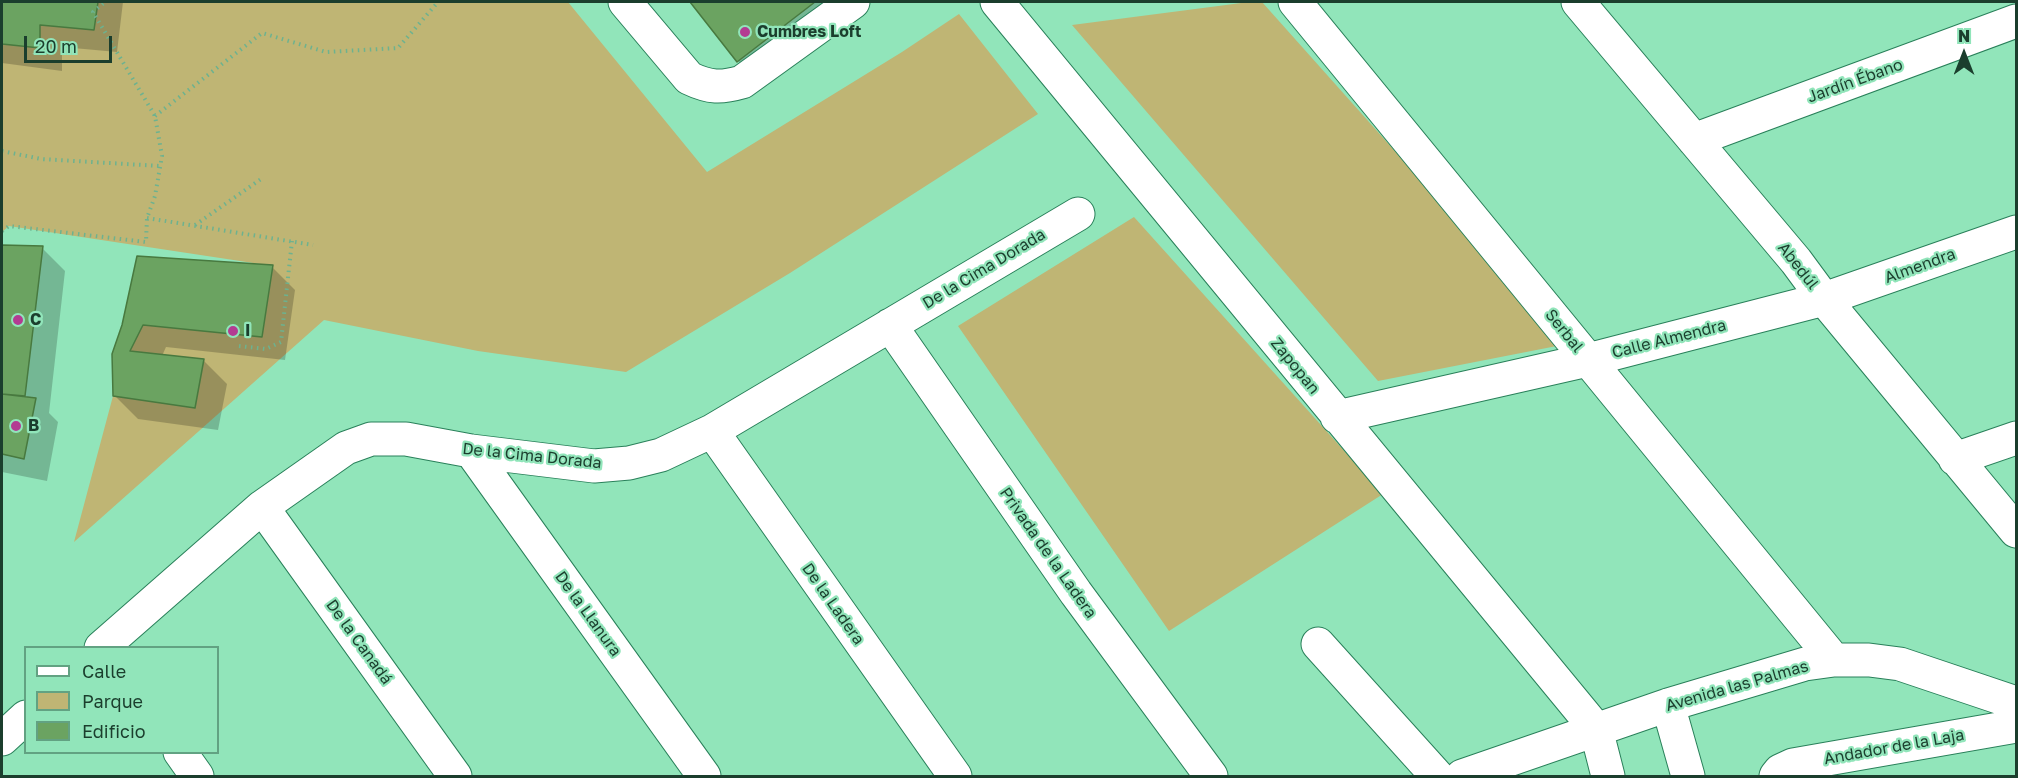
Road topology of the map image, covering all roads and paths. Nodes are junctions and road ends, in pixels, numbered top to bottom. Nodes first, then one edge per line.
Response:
1 (105, 2) edge
2 (438, 2) edge
3 (625, 2) edge
4 (853, 2) edge
5 (997, 2) edge
6 (1295, 2) edge
7 (1578, 2) edge
8 (2016, 21) edge
9 (155, 116) junction
10 (1694, 140) junction
11 (2, 151) edge
12 (160, 166) junction
13 (261, 179) dead end
14 (1078, 214) dead end
15 (147, 218) junction
16 (194, 225) junction
17 (2, 231) edge
18 (2016, 232) edge
19 (292, 242) junction
20 (313, 245) dead end
21 (1824, 299) junction
22 (890, 325) junction
23 (239, 346) dead end
24 (1588, 360) junction
25 (1337, 417) junction
26 (712, 431) junction
27 (2016, 438) edge
28 (471, 451) junction
29 (1955, 459) junction
30 (262, 507) junction
31 (2016, 531) edge
32 (1318, 644) dead end
33 (104, 646) edge
34 (1834, 660) junction
35 (2016, 704) edge
36 (1668, 705) junction
37 (24, 719) edge
38 (2016, 726) edge
39 (1596, 729) junction
40 (2, 739) edge
41 (181, 754) edge
42 (197, 777) edge
43 (456, 777) edge
44 (704, 777) edge
45 (955, 777) edge
46 (1211, 777) edge
47 (1437, 777) edge
48 (1462, 777) edge
49 (1608, 777) edge
50 (1688, 777) edge
51 (1776, 777) edge

1 - 9 path
2 - 9 path
3 - 4 street
5 - 25 street, Zapopan
6 - 24 street, Serbal
7 - 10 street, Abedúl
8 - 10 street, Jardín Ébano
9 - 12 path
10 - 21 street, Abedúl
11 - 12 path
12 - 15 path
13 - 16 path
14 - 22 street, De la Cima Dorada
15 - 16 path
15 - 17 path
16 - 19 path
18 - 21 street, Almendra
19 - 20 path
19 - 23 path
21 - 24 street, Calle Almendra
21 - 29 street, Abedúl
22 - 26 street, De la Cima Dorada
22 - 46 street, Privada de la Ladera
24 - 25 street, Calle Almendra
24 - 34 street, Serbal
25 - 39 street, Zapopan
26 - 28 street, De la Cima Dorada
26 - 45 street, De la Ladera
27 - 29 street
28 - 30 street, De la Cima Dorada
28 - 44 street, De la Llanura
29 - 31 street, Abedúl
30 - 33 street, De la Cima Dorada
30 - 43 street, De la Canadá
32 - 47 street
34 - 35 street, Avenida las Palmas
34 - 36 street, Avenida las Palmas
36 - 39 street, Avenida las Palmas
36 - 50 street
37 - 40 street
38 - 51 street, Andador de la Laja
39 - 48 street, Avenida las Palmas
39 - 49 street
41 - 42 street

